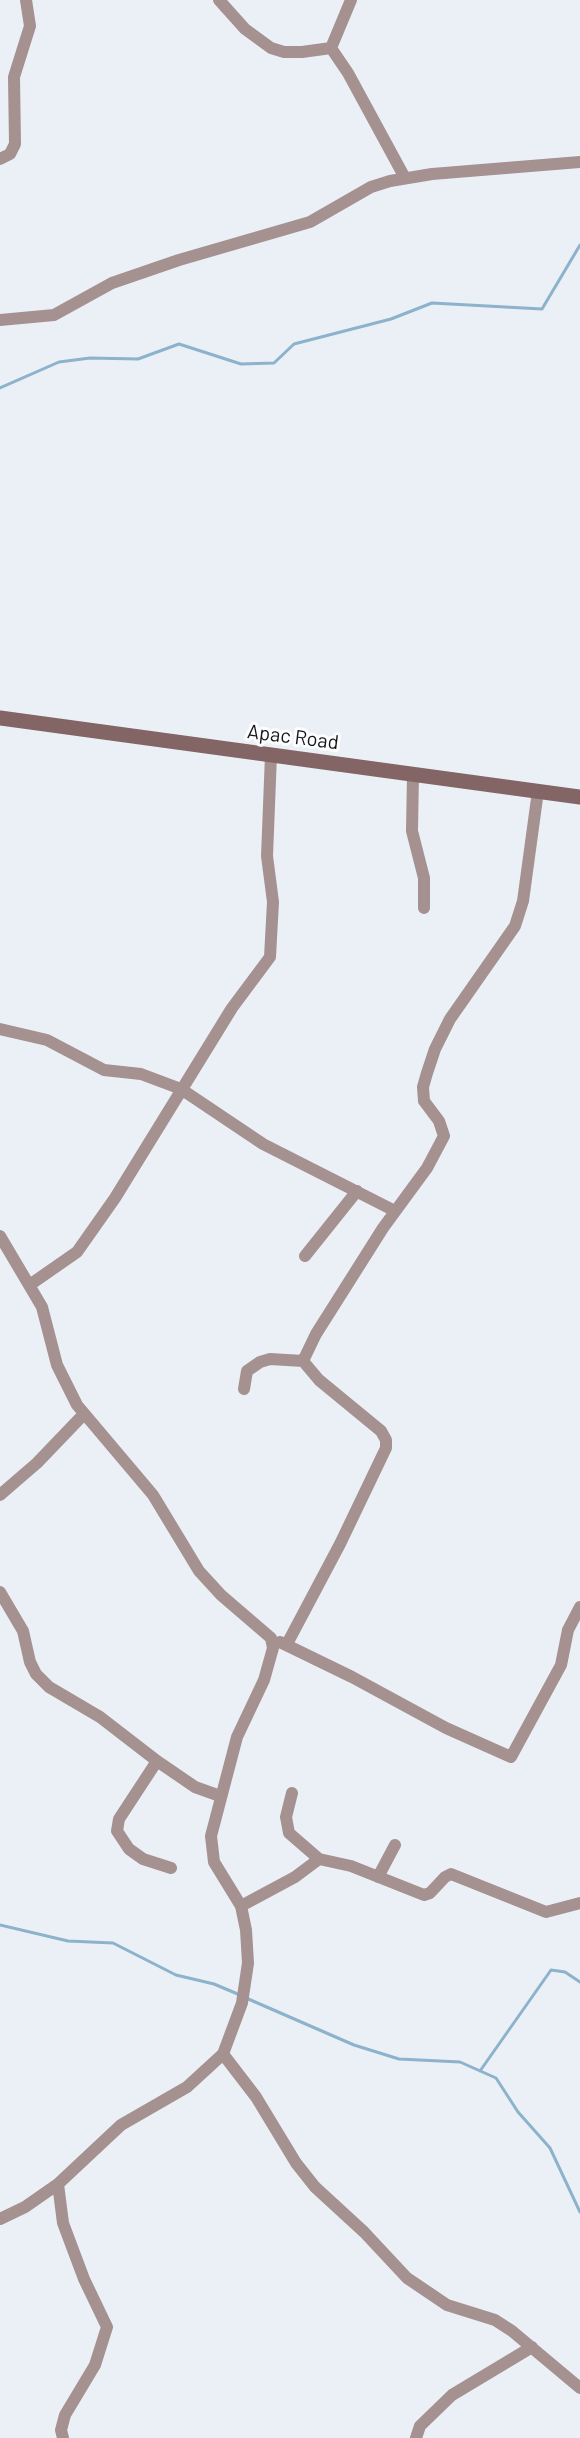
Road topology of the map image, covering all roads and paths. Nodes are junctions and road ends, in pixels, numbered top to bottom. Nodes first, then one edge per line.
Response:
1 (26, 0) edge
2 (219, 0) edge
3 (351, 0) edge
4 (331, 48) junction
5 (0, 159) edge
6 (580, 162) edge
7 (405, 178) junction
8 (0, 320) edge
9 (0, 718) edge
10 (270, 755) junction
11 (413, 774) junction
12 (538, 791) junction
13 (580, 796) edge
14 (424, 908) dead end
15 (0, 1029) edge
16 (181, 1089) junction
17 (357, 1191) junction
18 (395, 1211) junction
19 (0, 1238) edge
20 (305, 1256) dead end
21 (31, 1284) junction
22 (303, 1361) junction
23 (244, 1389) dead end
24 (84, 1414) junction
25 (0, 1495) edge
26 (0, 1592) edge
27 (580, 1607) edge
28 (271, 1638) junction
29 (286, 1644) junction
30 (157, 1761) junction
31 (291, 1793) dead end
32 (220, 1796) junction
33 (395, 1845) dead end
34 (319, 1859) junction
35 (171, 1868) dead end
36 (378, 1878) junction
37 (580, 1903) edge
38 (241, 1906) junction
39 (223, 2054) junction
40 (57, 2184) junction
41 (0, 2219) edge
42 (532, 2348) junction
43 (580, 2388) edge
44 (63, 2438) edge
45 (416, 2438) edge

1 - 5 street
2 - 4 street
3 - 4 street
4 - 7 street
6 - 7 street
7 - 8 street
9 - 10 main road, Apac Road
10 - 11 main road, Apac Road
10 - 16 street
11 - 12 main road, Apac Road
11 - 14 street
12 - 13 main road, Apac Road
12 - 18 street
15 - 16 street
16 - 17 street
16 - 21 street
17 - 18 street
17 - 20 street
18 - 22 street
19 - 21 street
21 - 24 street
22 - 23 street
22 - 29 street
24 - 25 street
24 - 28 street
26 - 30 street
27 - 29 street
28 - 29 street
28 - 32 street
30 - 32 street
30 - 35 street
31 - 34 street
32 - 38 street
33 - 36 street
34 - 36 street
34 - 38 street
36 - 37 street
38 - 39 street
39 - 40 street
39 - 42 street
40 - 41 street
40 - 44 street
42 - 43 street
42 - 45 street

